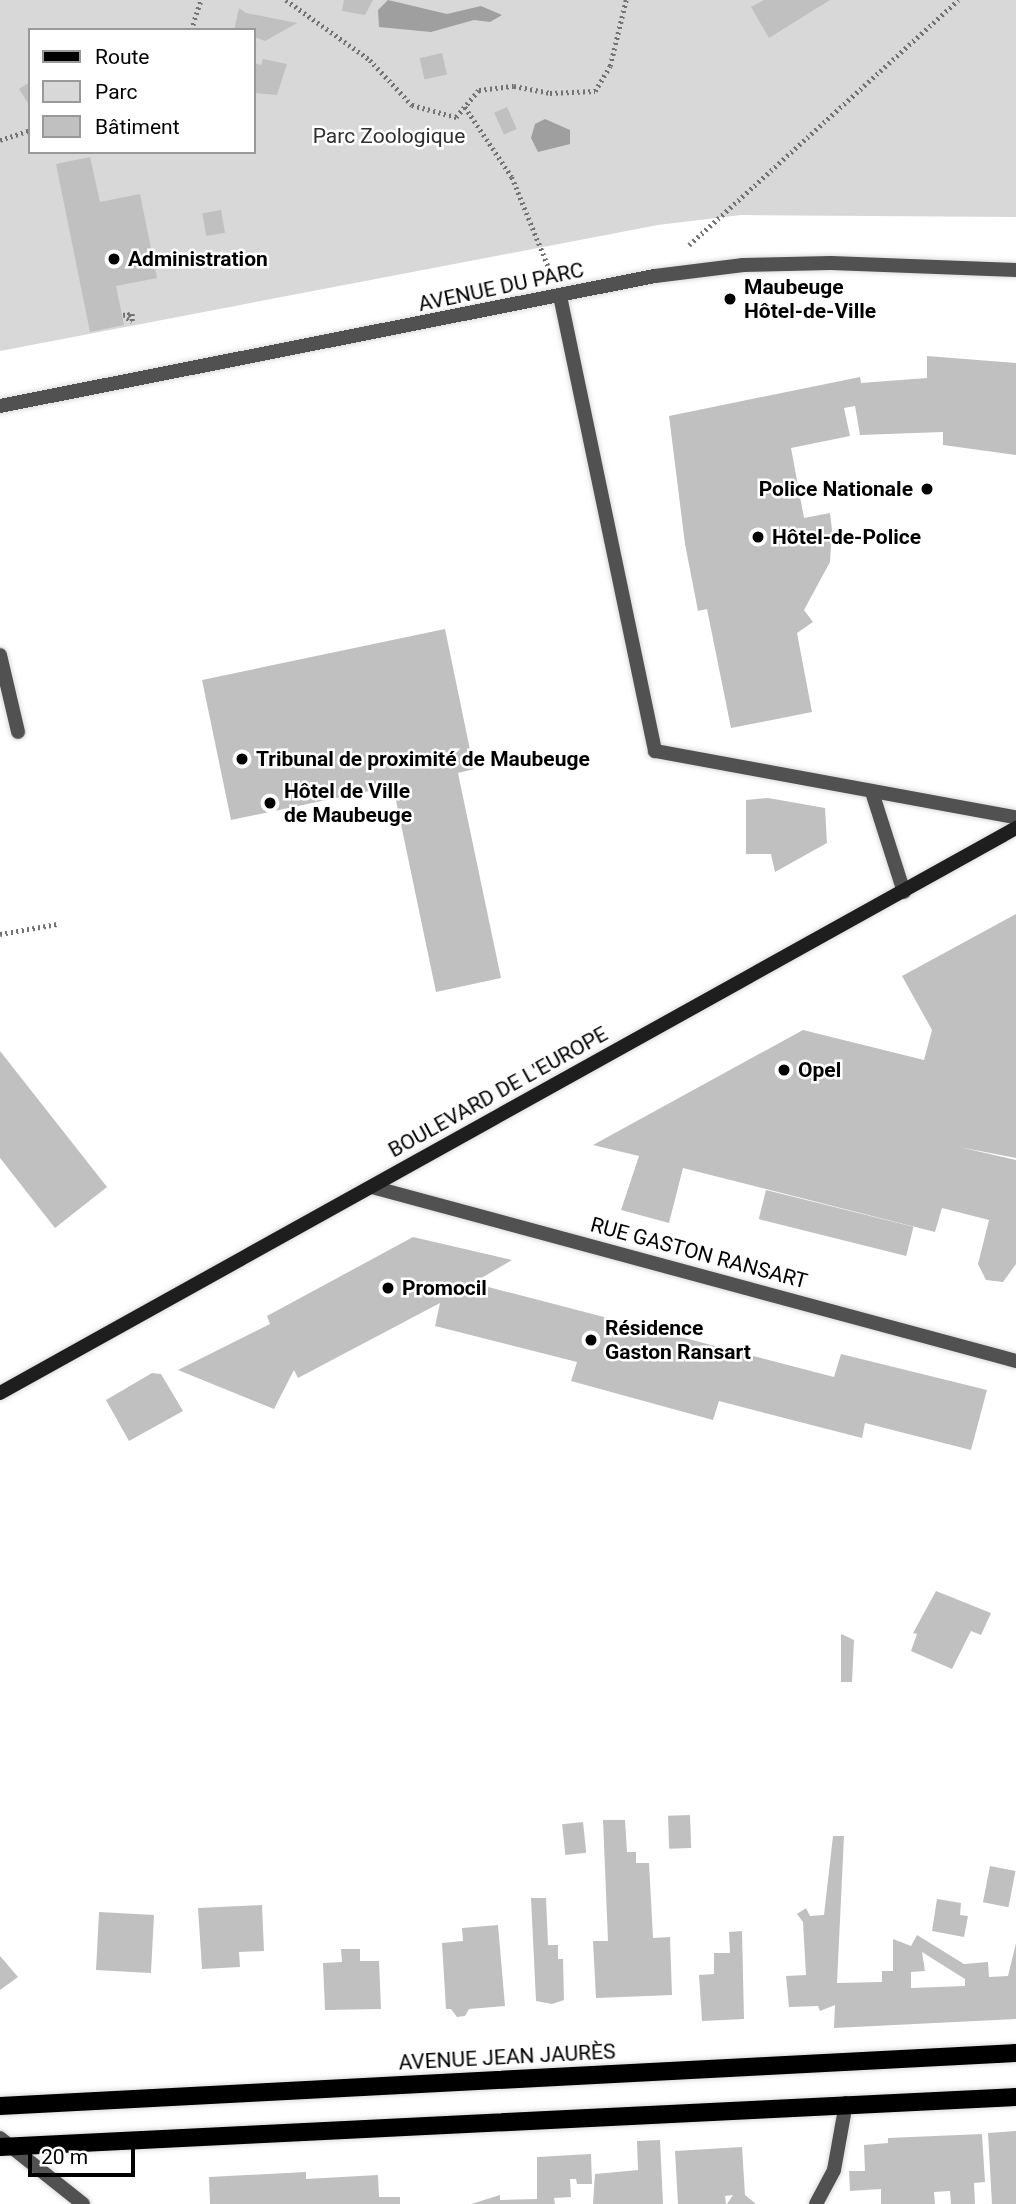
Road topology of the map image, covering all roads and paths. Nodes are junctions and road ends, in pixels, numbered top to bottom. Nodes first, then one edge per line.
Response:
1 (201, 0) edge
2 (286, 0) edge
3 (626, 0) edge
4 (958, 0) edge
5 (192, 28) edge
6 (465, 107) junction
7 (28, 131) edge
8 (0, 141) edge
9 (1016, 270) edge
10 (655, 276) junction
11 (560, 296) junction
12 (131, 314) dead end
13 (122, 315) dead end
14 (0, 406) edge
15 (0, 655) edge
16 (18, 732) dead end
17 (872, 792) junction
18 (1016, 817) edge
19 (1016, 828) edge
20 (904, 891) junction
21 (57, 924) dead end
22 (0, 934) edge
23 (372, 1186) junction
24 (1016, 1361) edge
25 (0, 1393) edge
26 (1016, 2053) edge
27 (1016, 2097) edge
28 (846, 2103) junction
29 (0, 2106) edge
30 (4, 2144) edge
31 (83, 2204) edge
32 (816, 2204) edge

1 - 5 path
2 - 6 path
3 - 6 path
4 - 10 path
6 - 11 path
7 - 8 path
9 - 10 street, AVENUE DU PARC
10 - 11 street, AVENUE DU PARC
11 - 14 street, AVENUE DU PARC
11 - 17 street
12 - 13 path
15 - 16 street
17 - 18 street
17 - 20 street
19 - 20 main road, BOULEVARD DE L'EUROPE
20 - 23 main road, BOULEVARD DE L'EUROPE
21 - 22 path
23 - 24 street, RUE GASTON RANSART
23 - 25 main road, BOULEVARD DE L'EUROPE
26 - 29 main road, AVENUE JEAN JAURÈS
27 - 28 main road
28 - 30 main road
28 - 32 street
30 - 31 street

